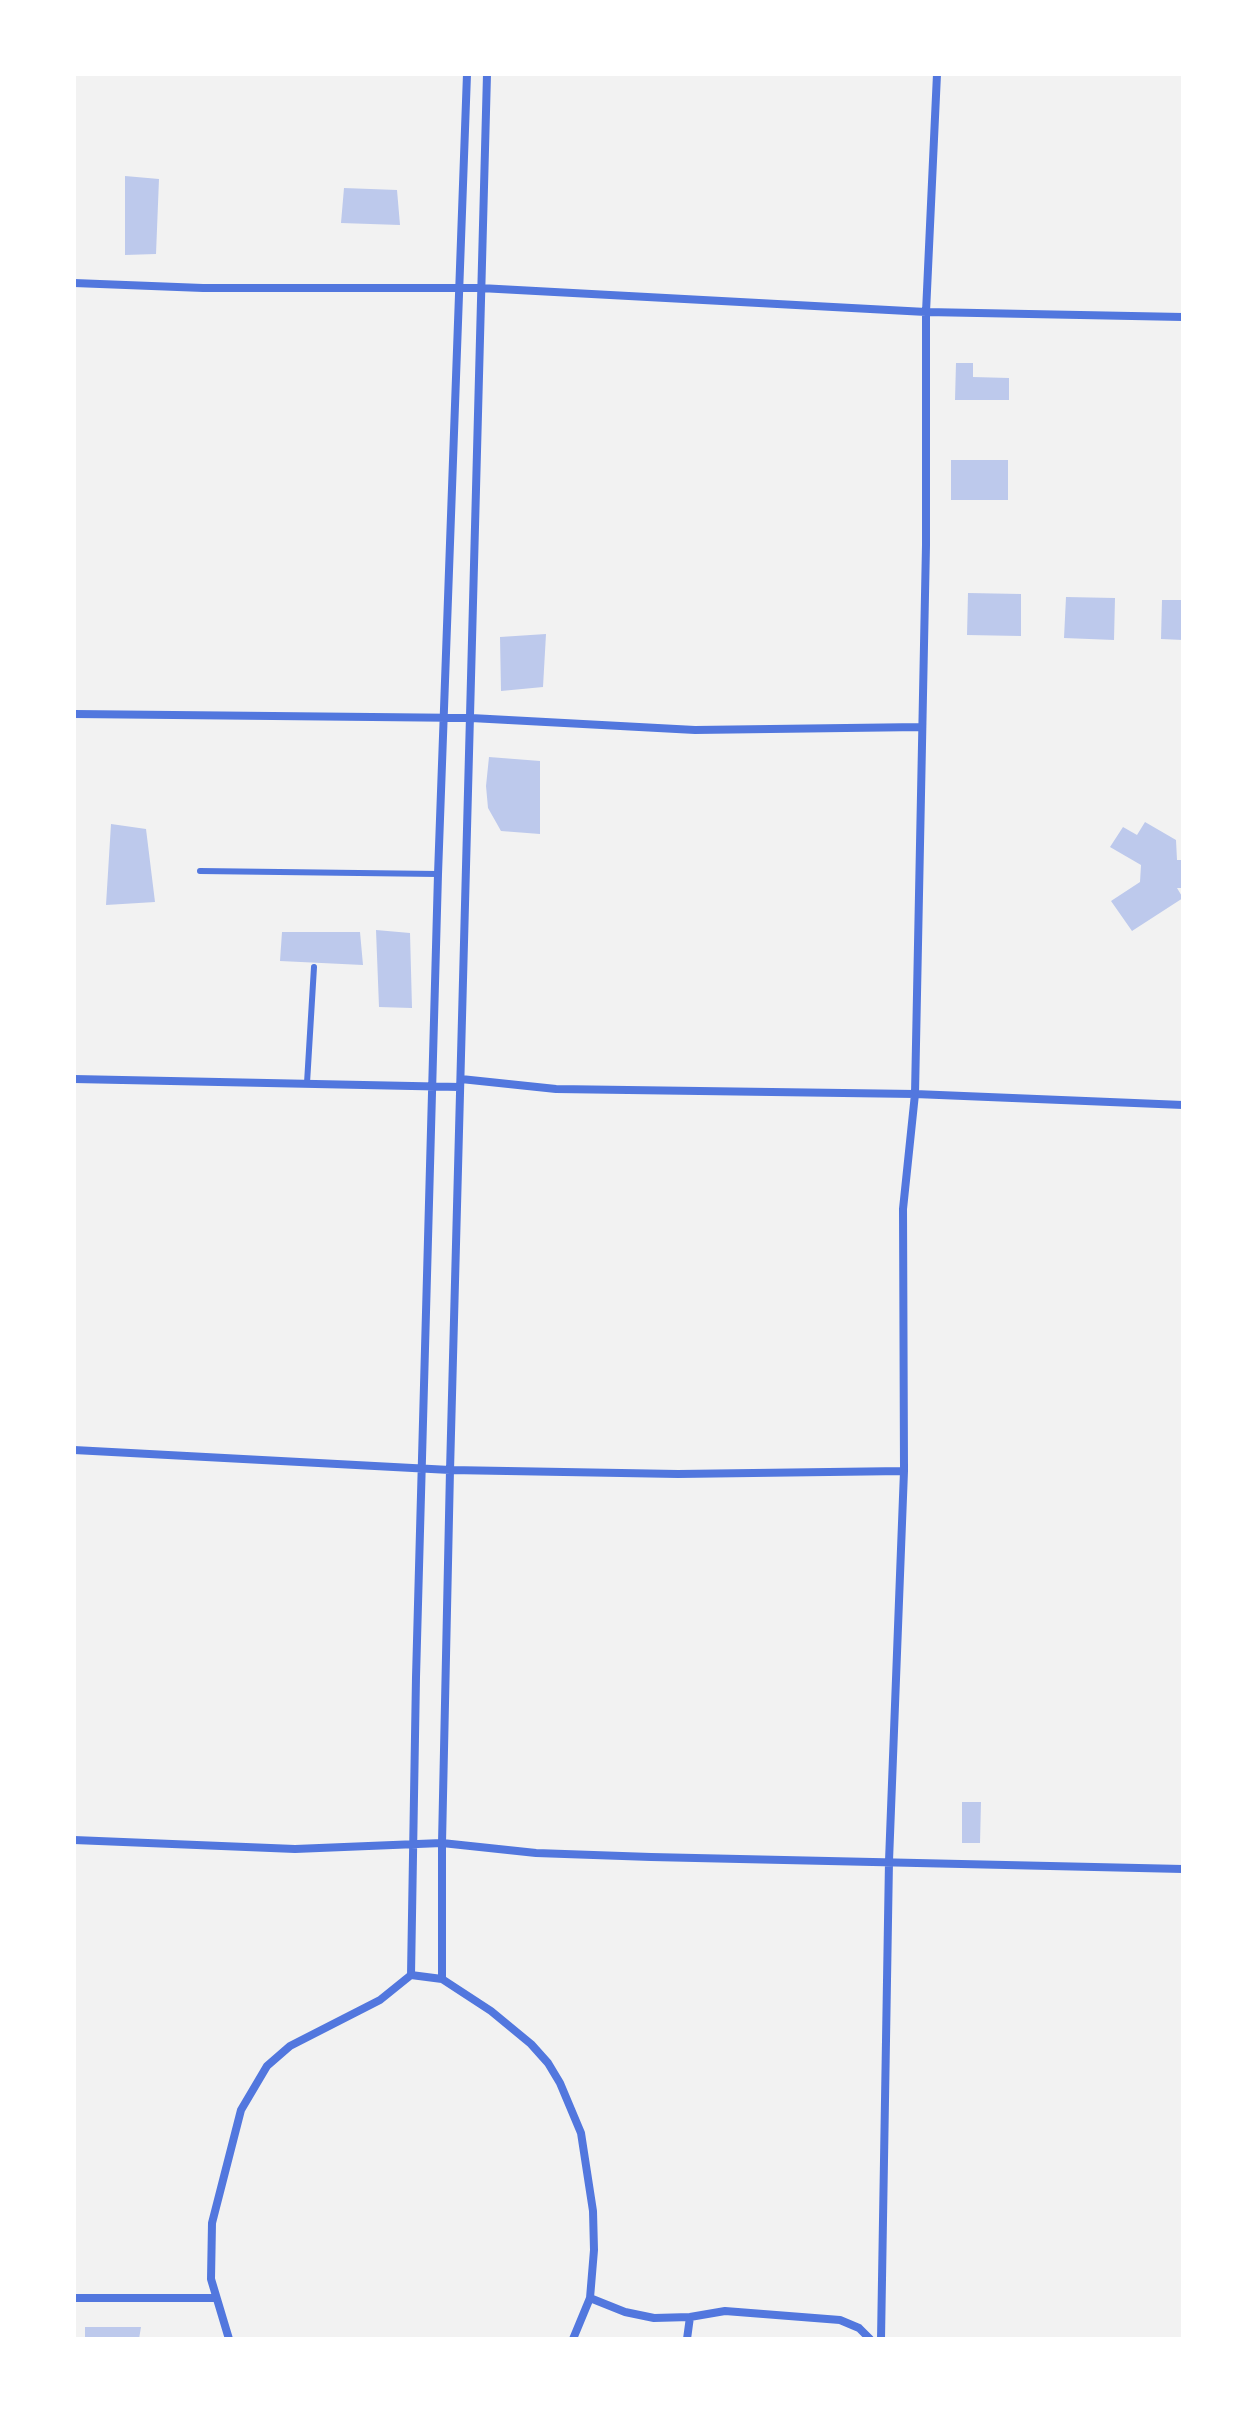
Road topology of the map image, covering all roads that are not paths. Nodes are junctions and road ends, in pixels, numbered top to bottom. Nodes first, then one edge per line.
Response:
1 (467, 74) edge
2 (487, 74) edge
3 (937, 74) edge
4 (74, 283) edge
5 (480, 288) junction
6 (460, 289) junction
7 (926, 312) junction
8 (1183, 317) edge
9 (74, 714) edge
10 (443, 718) junction
11 (471, 718) junction
12 (921, 727) junction
13 (200, 871) dead end
14 (438, 874) junction
15 (314, 967) dead end
16 (74, 1079) edge
17 (307, 1083) junction
18 (461, 1083) junction
19 (432, 1087) junction
20 (915, 1094) junction
21 (1183, 1105) edge
22 (74, 1450) edge
23 (422, 1469) junction
24 (450, 1470) junction
25 (904, 1471) junction
26 (74, 1840) edge
27 (415, 1843) junction
28 (442, 1843) junction
29 (889, 1861) junction
30 (1183, 1869) edge
31 (411, 1975) junction
32 (442, 1979) junction
33 (74, 2298) edge
34 (215, 2298) junction
35 (590, 2298) junction
36 (690, 2317) junction
37 (229, 2339) edge
38 (573, 2339) edge
39 (687, 2339) edge
40 (870, 2339) edge
41 (881, 2339) edge

1 - 6 street
2 - 5 street
3 - 7 street
4 - 6 street
5 - 6 street
5 - 7 street
5 - 11 street
6 - 10 street
7 - 8 street
7 - 12 street
9 - 10 street
10 - 11 street
10 - 14 street
11 - 12 street
11 - 18 street
12 - 20 street
13 - 14 lane
14 - 19 street
15 - 17 lane
16 - 17 street
17 - 19 street
18 - 19 street
18 - 20 street
18 - 24 street
19 - 23 street
20 - 21 street
20 - 25 street
22 - 23 street
23 - 24 street
23 - 27 street
24 - 25 street
24 - 28 street
25 - 29 street
26 - 27 street
27 - 28 street
27 - 31 street
28 - 29 street
28 - 32 street
29 - 30 street
29 - 41 street
31 - 32 street
31 - 34 street
32 - 35 street
33 - 34 street
34 - 37 street
35 - 36 street
35 - 38 street
36 - 39 street
36 - 40 street

